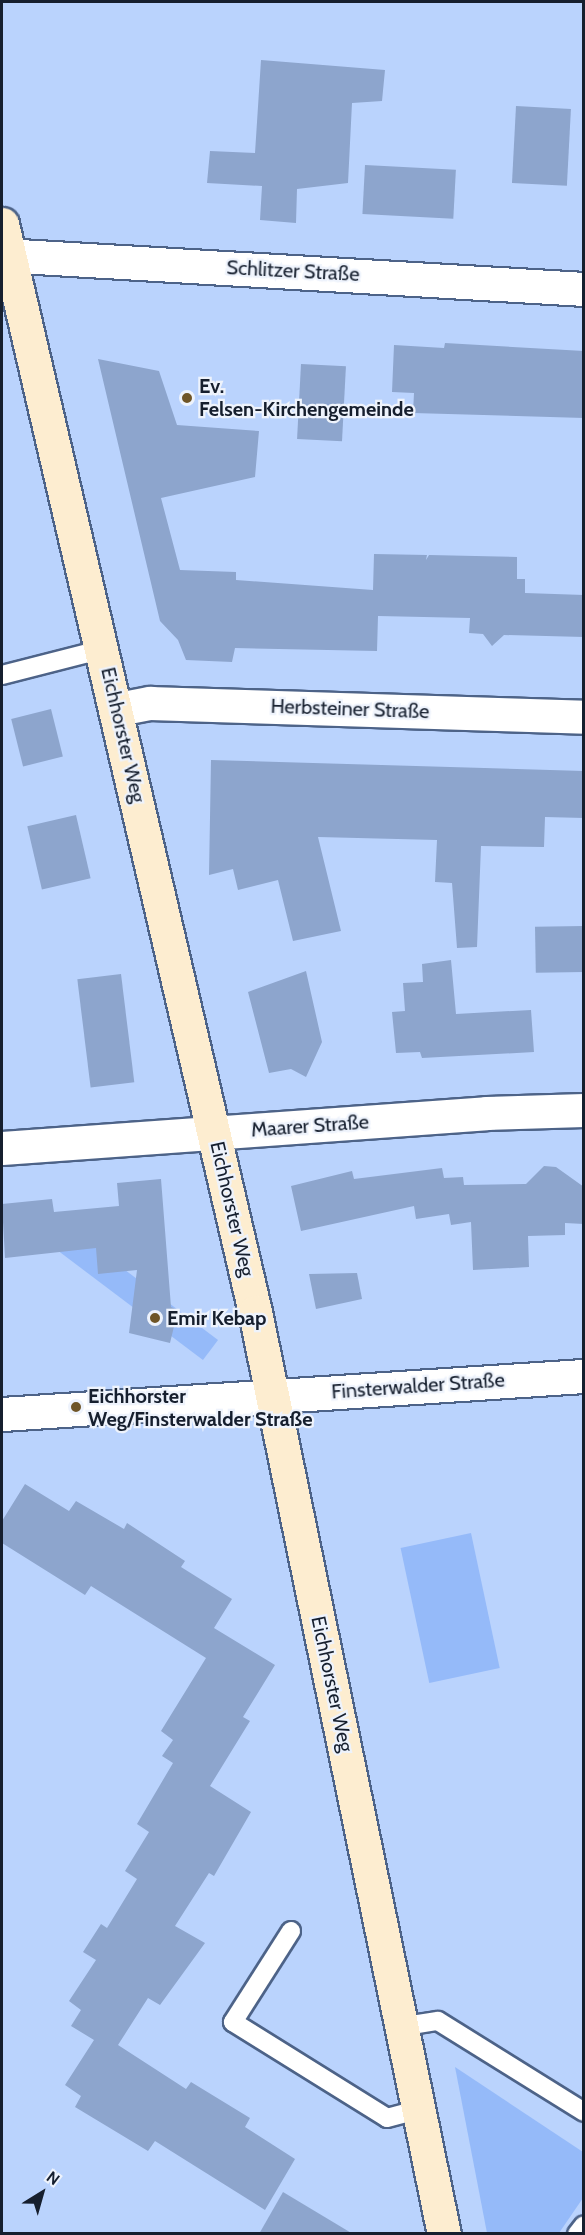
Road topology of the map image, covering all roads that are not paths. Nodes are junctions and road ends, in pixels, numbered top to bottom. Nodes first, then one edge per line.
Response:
1 (4, 245) edge
2 (584, 289) edge
3 (104, 649) junction
4 (2, 675) edge
5 (118, 709) junction
6 (584, 717) edge
7 (584, 1110) edge
8 (215, 1134) junction
9 (2, 1148) edge
10 (584, 1376) edge
11 (271, 1398) junction
12 (2, 1414) edge
13 (291, 1931) dead end
14 (405, 2026) junction
15 (421, 2109) junction
16 (584, 2112) edge
17 (584, 2225) edge
18 (444, 2234) edge
19 (577, 2234) edge

1 - 2 street, Schlitzer Straße
1 - 3 main road, Eichhorster Weg
3 - 4 lane
3 - 5 main road, Eichhorster Weg
5 - 6 street, Herbsteiner Straße
5 - 8 main road, Eichhorster Weg
7 - 8 street, Maarer Straße
8 - 9 street, Maarer Straße
8 - 11 main road, Eichhorster Weg
10 - 11 street, Finsterwalder Straße
11 - 12 street, Finsterwalder Straße
11 - 14 main road, Eichhorster Weg
13 - 15 lane
14 - 15 main road, Eichhorster Weg
14 - 16 lane
15 - 18 main road, Eichhorster Weg
17 - 19 lane

